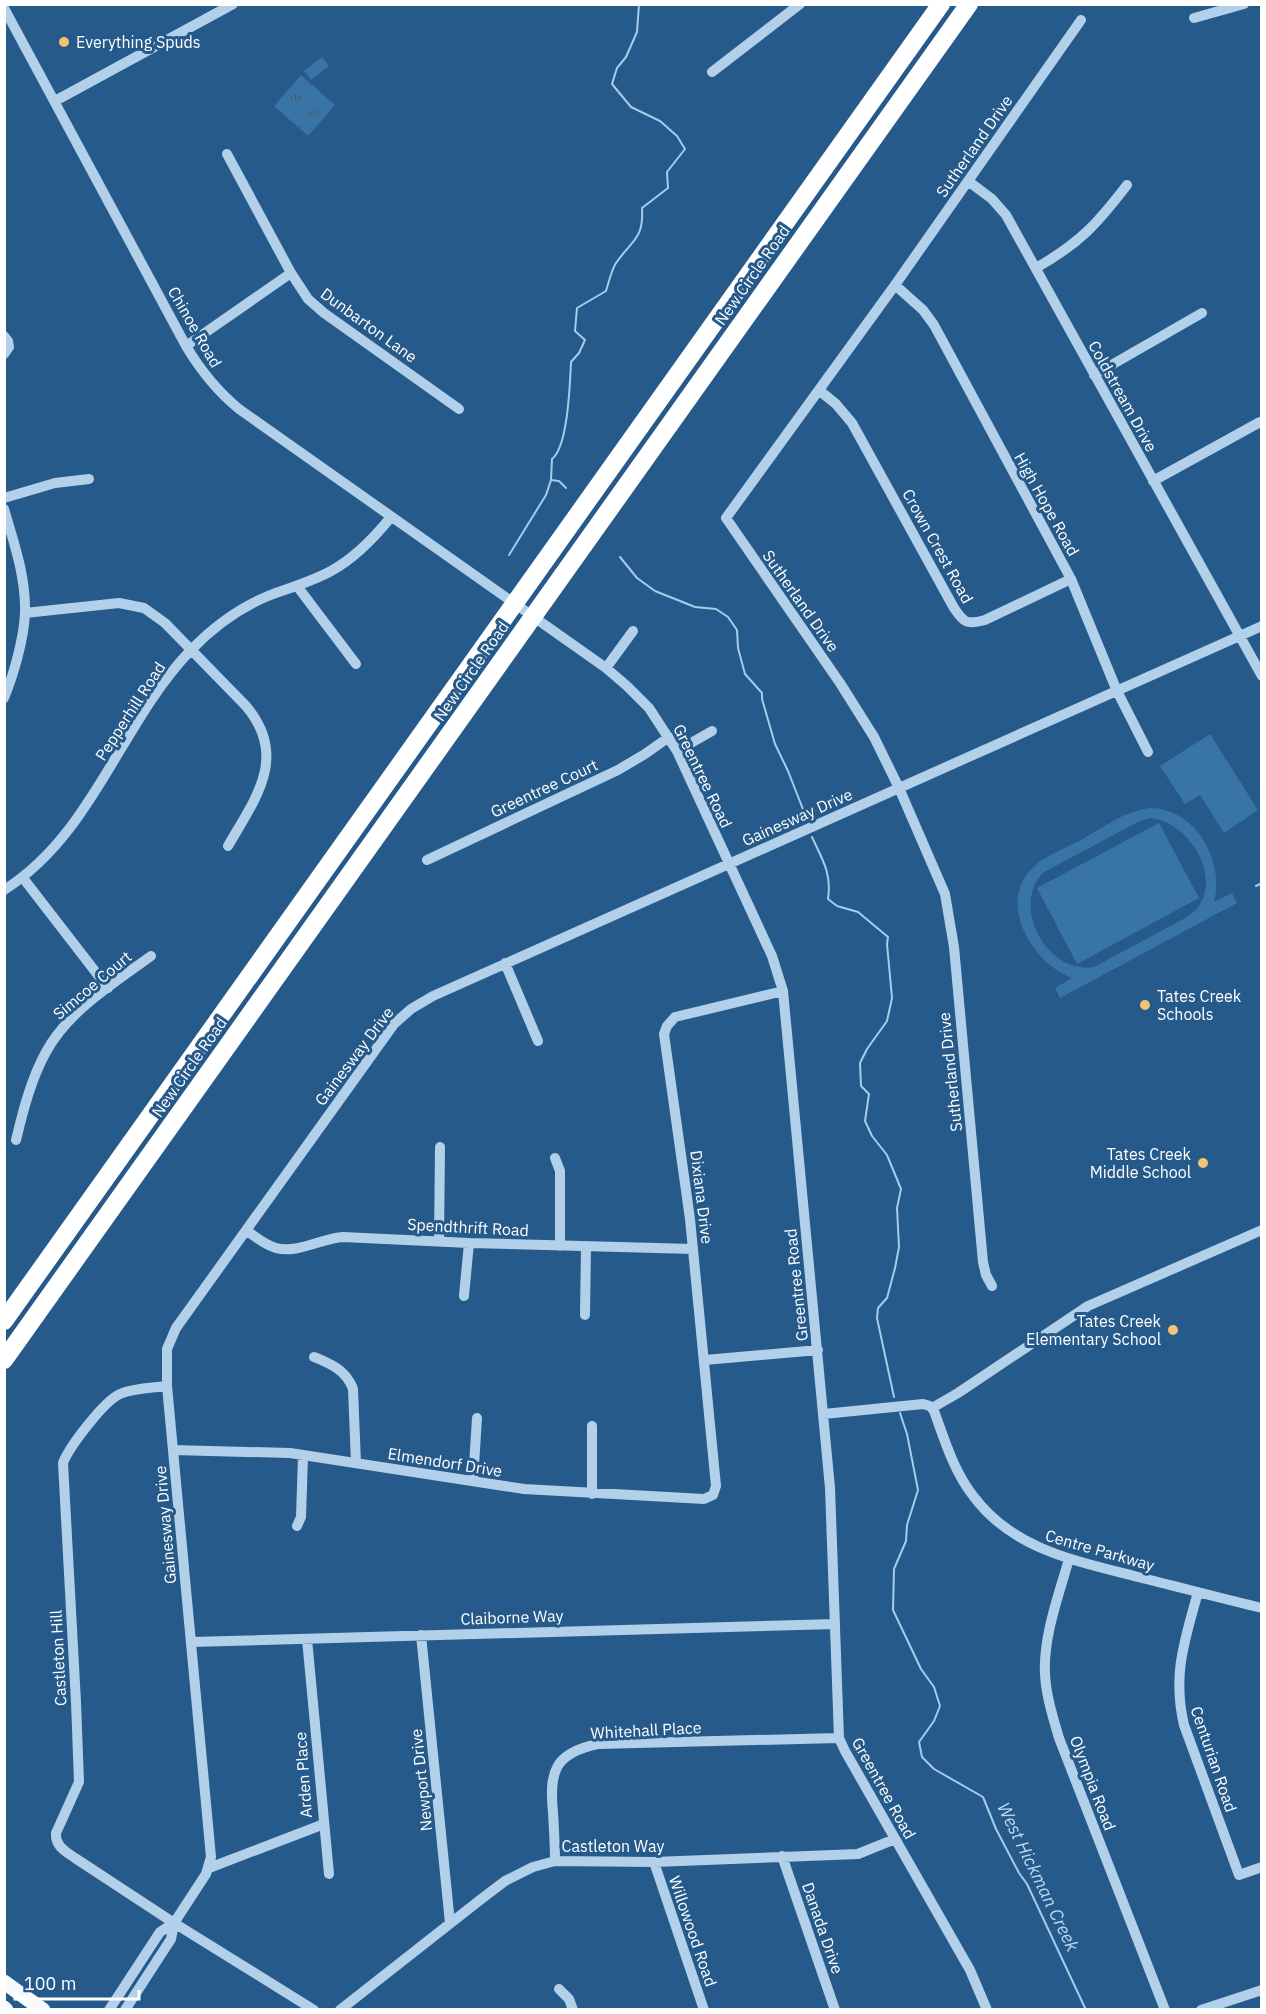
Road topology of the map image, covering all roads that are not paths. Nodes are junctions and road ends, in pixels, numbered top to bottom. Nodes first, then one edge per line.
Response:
1 (233, 4) edge
2 (800, 4) edge
3 (941, 4) edge
4 (969, 4) edge
5 (1244, 4) edge
6 (4, 8) edge
7 (1194, 18) dead end
8 (1081, 20) dead end
9 (712, 72) dead end
10 (55, 101) junction
11 (227, 154) dead end
12 (968, 181) junction
13 (1127, 184) dead end
14 (1036, 268) junction
15 (291, 273) junction
16 (895, 285) junction
17 (1202, 313) dead end
18 (4, 336) edge
19 (186, 346) junction
20 (4, 354) edge
21 (1094, 375) junction
22 (820, 391) junction
23 (459, 409) dead end
24 (1260, 422) dead end
25 (89, 479) dead end
26 (1153, 481) junction
27 (4, 498) edge
28 (4, 509) edge
29 (392, 517) junction
30 (1071, 579) junction
31 (297, 586) junction
32 (525, 610) joint
33 (25, 613) junction
34 (1262, 626) edge
35 (633, 632) dead end
36 (1240, 636) junction
37 (192, 650) junction
38 (356, 664) dead end
39 (606, 668) junction
40 (1262, 676) edge
41 (1117, 691) junction
42 (4, 698) edge
43 (712, 731) dead end
44 (669, 737) junction
45 (677, 750) junction
46 (1148, 752) dead end
47 (899, 789) junction
48 (228, 846) dead end
49 (427, 860) dead end
50 (729, 864) junction
51 (23, 878) junction
52 (4, 890) edge
53 (151, 956) dead end
54 (505, 963) junction
55 (108, 988) junction
56 (783, 991) junction
57 (538, 1041) dead end
58 (16, 1140) dead end
59 (440, 1147) dead end
60 (555, 1158) dead end
61 (1262, 1230) edge
62 (246, 1231) junction
63 (439, 1241) junction
64 (469, 1244) junction
65 (560, 1246) junction
66 (586, 1247) junction
67 (693, 1249) junction
68 (70, 1269) junction
69 (992, 1286) dead end
70 (464, 1296) dead end
71 (585, 1315) dead end
72 (4, 1321) edge
73 (818, 1350) junction
74 (314, 1357) dead end
75 (4, 1360) edge
76 (705, 1360) junction
77 (4, 1368) edge
78 (167, 1386) junction
79 (932, 1408) junction
80 (824, 1414) junction
81 (477, 1418) dead end
82 (592, 1426) dead end
83 (173, 1450) junction
84 (303, 1456) junction
85 (356, 1463) junction
86 (473, 1482) junction
87 (592, 1494) junction
88 (713, 1495) joint
89 (297, 1526) dead end
90 (1069, 1559) junction
91 (1198, 1592) junction
92 (1262, 1608) edge
93 (835, 1624) junction
94 (422, 1635) junction
95 (306, 1639) junction
96 (191, 1642) junction
97 (839, 1738) junction
98 (324, 1824) junction
99 (895, 1839) junction
100 (782, 1856) junction
101 (555, 1861) junction
102 (654, 1862) junction
103 (1262, 1867) edge
104 (209, 1868) junction
105 (329, 1874) dead end
106 (174, 1923) junction
107 (450, 1923) junction
108 (4, 1983) edge
109 (559, 1989) dead end
110 (1262, 1990) edge
111 (44, 2010) edge
112 (109, 2010) edge
113 (125, 2010) edge
114 (314, 2010) edge
115 (340, 2010) edge
116 (573, 2010) edge
117 (704, 2010) edge
118 (835, 2010) edge
119 (987, 2010) edge
120 (1165, 2010) edge
121 (1201, 2010) edge

1 - 10 street
2 - 9 street
3 - 72 highway, New Circle Road
4 - 68 highway, New Circle Road
5 - 7 street
6 - 10 street, Chinoe Road
8 - 12 street, Sutherland Drive
10 - 19 street, Chinoe Road
11 - 15 street, Dunbarton Lane
12 - 14 street, Coldstream Drive
12 - 16 street, Sutherland Drive
13 - 14 street
14 - 21 street, Coldstream Drive
15 - 19 street
15 - 23 street, Dunbarton Lane
16 - 22 street, Sutherland Drive
16 - 30 street, High Hope Road
17 - 21 street
18 - 20 street
19 - 29 street, Chinoe Road
21 - 26 street, Coldstream Drive
22 - 30 street, Crown Crest Road
22 - 47 street, Sutherland Drive
24 - 26 street
25 - 27 street
26 - 36 street, Coldstream Drive
28 - 33 street
29 - 31 street, Pepperhill Road
29 - 32 street, Chinoe Road
30 - 41 street, High Hope Road
31 - 37 street, Pepperhill Road
31 - 38 street
32 - 39 street, Greentree Road
33 - 37 street
33 - 42 street
34 - 36 street, Gainesway Drive
35 - 39 street
36 - 40 street, Coldstream Drive
36 - 41 street, Gainesway Drive
37 - 48 street
37 - 51 street, Pepperhill Road
39 - 44 street, Greentree Road
41 - 46 street, High Hope Road
41 - 47 street, Gainesway Drive
43 - 45 street
44 - 45 street, Greentree Road
44 - 49 street, Greentree Court
45 - 50 street, Greentree Road
47 - 50 street, Gainesway Drive
47 - 69 street, Sutherland Drive
50 - 54 street, Gainesway Drive
50 - 56 street, Greentree Road
51 - 52 street, Pepperhill Road
51 - 55 street
53 - 55 street, Simcoe Court
54 - 57 street
54 - 62 street, Gainesway Drive
55 - 58 street, Simcoe Court
56 - 67 street, Dixiana Drive
56 - 73 street, Greentree Road
59 - 63 street
60 - 65 street
61 - 79 street
62 - 63 street, Spendthrift Road
62 - 78 street, Gainesway Drive
63 - 64 street, Spendthrift Road
64 - 65 street, Spendthrift Road
64 - 70 street
65 - 66 street, Spendthrift Road
66 - 67 street, Spendthrift Road
66 - 71 street
67 - 76 street, Dixiana Drive
68 - 75 highway, New Circle Road
68 - 77 highway
73 - 76 street
73 - 80 street, Greentree Road
74 - 85 street
76 - 88 street, Dixiana Drive
78 - 83 street, Gainesway Drive
78 - 106 street, Castleton Hill
79 - 80 street
79 - 90 street, Centre Parkway
80 - 93 street, Greentree Road
81 - 86 street
82 - 87 street
83 - 84 street, Elmendorf Drive
83 - 96 street, Gainesway Drive
84 - 85 street, Elmendorf Drive
84 - 89 street
85 - 86 street, Elmendorf Drive
86 - 87 street, Elmendorf Drive
87 - 88 street, Elmendorf Drive
90 - 91 street, Centre Parkway
90 - 120 street, Olympia Road
91 - 92 street, Centre Parkway
91 - 103 street, Centurian Road
93 - 94 street, Claiborne Way
93 - 97 street, Greentree Road
94 - 95 street, Claiborne Way
94 - 107 street, Newport Drive
95 - 96 street, Claiborne Way
95 - 98 street, Arden Place
96 - 104 street, Gainesway Drive
97 - 99 street, Greentree Road
97 - 101 street, Whitehall Place
98 - 104 street, Arden Place
98 - 105 street
99 - 100 street, Castleton Way
99 - 119 street, Greentree Road
100 - 102 street, Castleton Way
100 - 118 street, Danada Drive
101 - 102 street, Castleton Way
101 - 107 street, Castleton Way
102 - 117 street, Willowood Road
104 - 106 street
106 - 112 street
106 - 113 street
106 - 114 street
107 - 115 street, Castleton Way
108 - 111 main road
109 - 116 street
110 - 121 street

